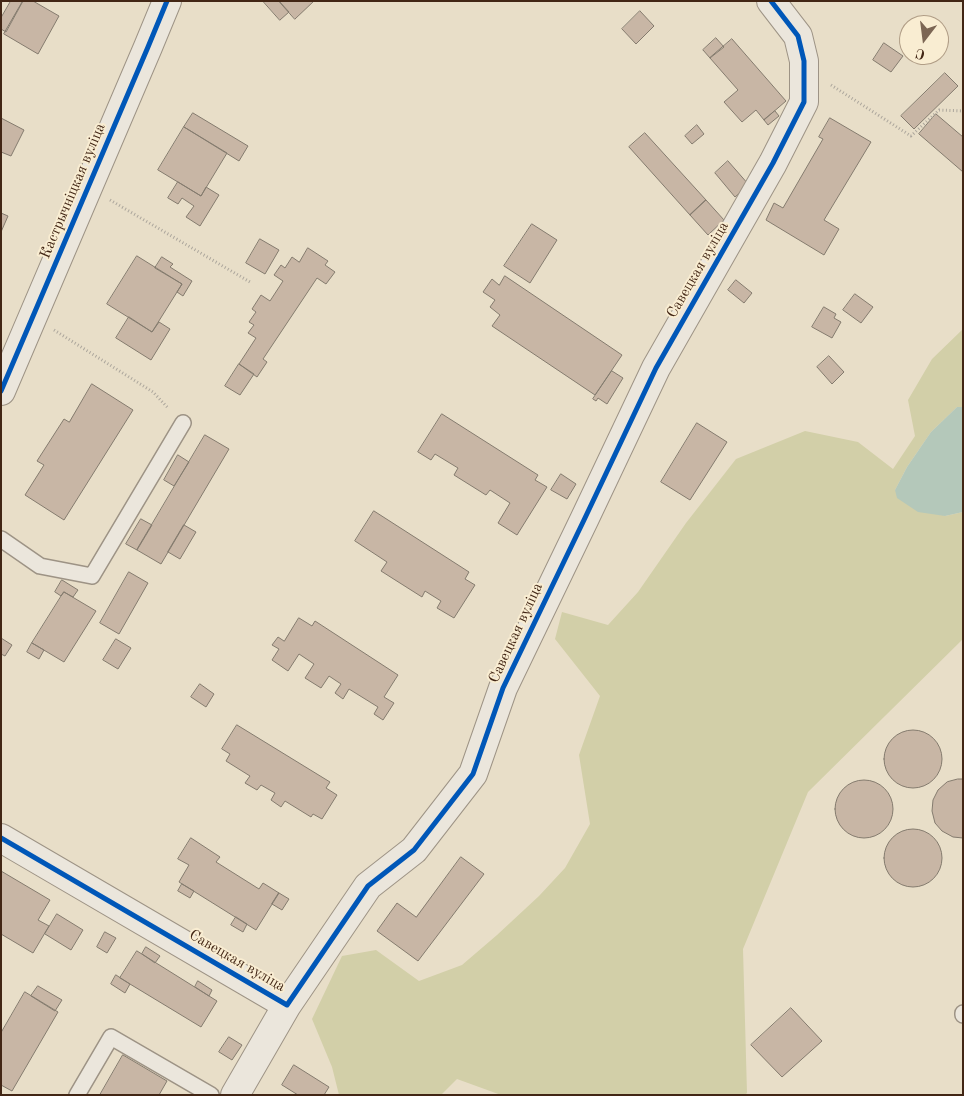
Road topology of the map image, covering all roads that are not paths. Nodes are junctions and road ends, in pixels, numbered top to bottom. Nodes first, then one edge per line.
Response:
1 (167, 1) edge
2 (771, 1) edge
3 (1, 391) edge
4 (183, 423) road end
5 (1, 539) edge
6 (1, 838) edge
7 (287, 1004) junction
8 (77, 1095) edge
9 (211, 1095) edge
10 (235, 1095) edge

1 - 3 street, Кастрычніцкая вуліца
2 - 7 street, Савецкая вуліца
4 - 5 lane
6 - 7 street, Савецкая вуліца
7 - 10 street, Савецкая вуліца
8 - 9 lane

